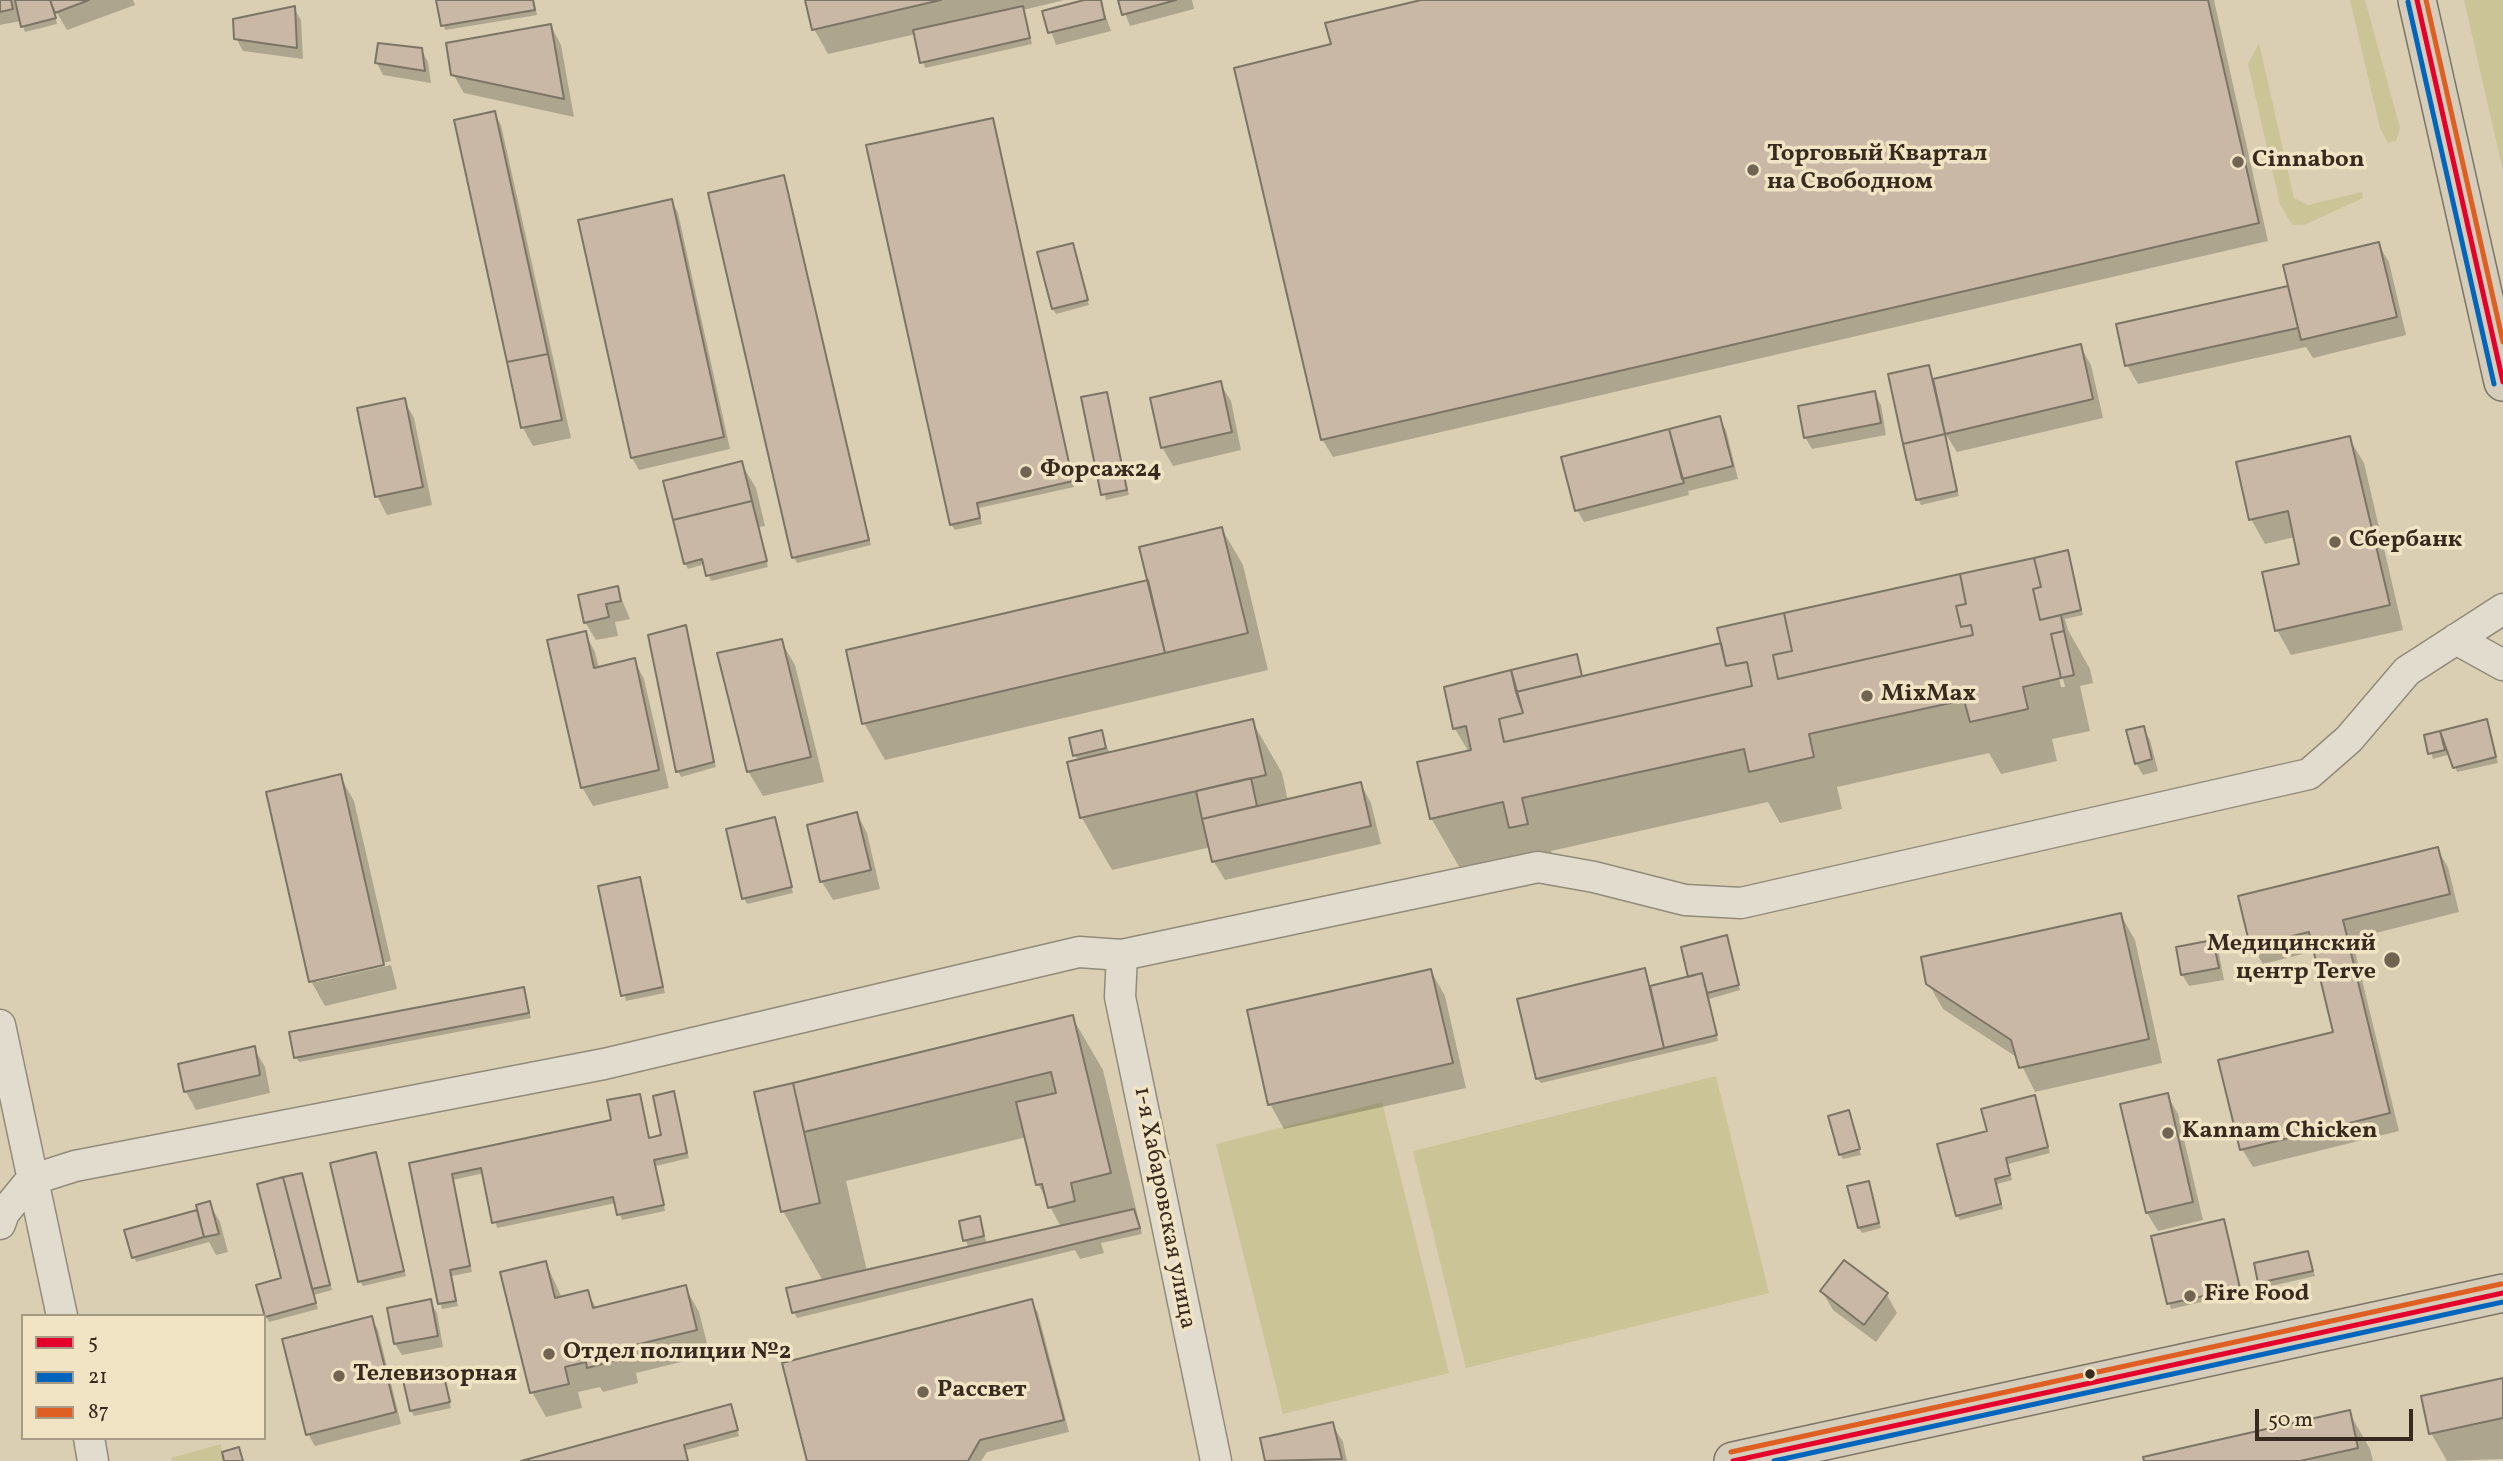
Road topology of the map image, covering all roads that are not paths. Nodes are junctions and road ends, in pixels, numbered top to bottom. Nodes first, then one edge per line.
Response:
1 (2417, 0) edge
2 (2503, 382) edge
3 (2503, 609) edge
4 (2456, 639) junction
5 (2503, 665) edge
6 (1122, 955) junction
7 (0, 1025) edge
8 (31, 1180) junction
9 (0, 1224) edge
10 (2500, 1292) edge
11 (62, 1314) edge
12 (89, 1440) edge
13 (1790, 1455) edge
14 (93, 1461) edge
15 (1216, 1461) edge
16 (1733, 1461) edge

1 - 2 main road
3 - 4 street
4 - 5 street
4 - 6 street
6 - 8 street
6 - 15 street, 1-я Хабаровская улица
7 - 8 street
8 - 9 street
8 - 11 street
10 - 13 main road
12 - 14 street
13 - 16 main road

